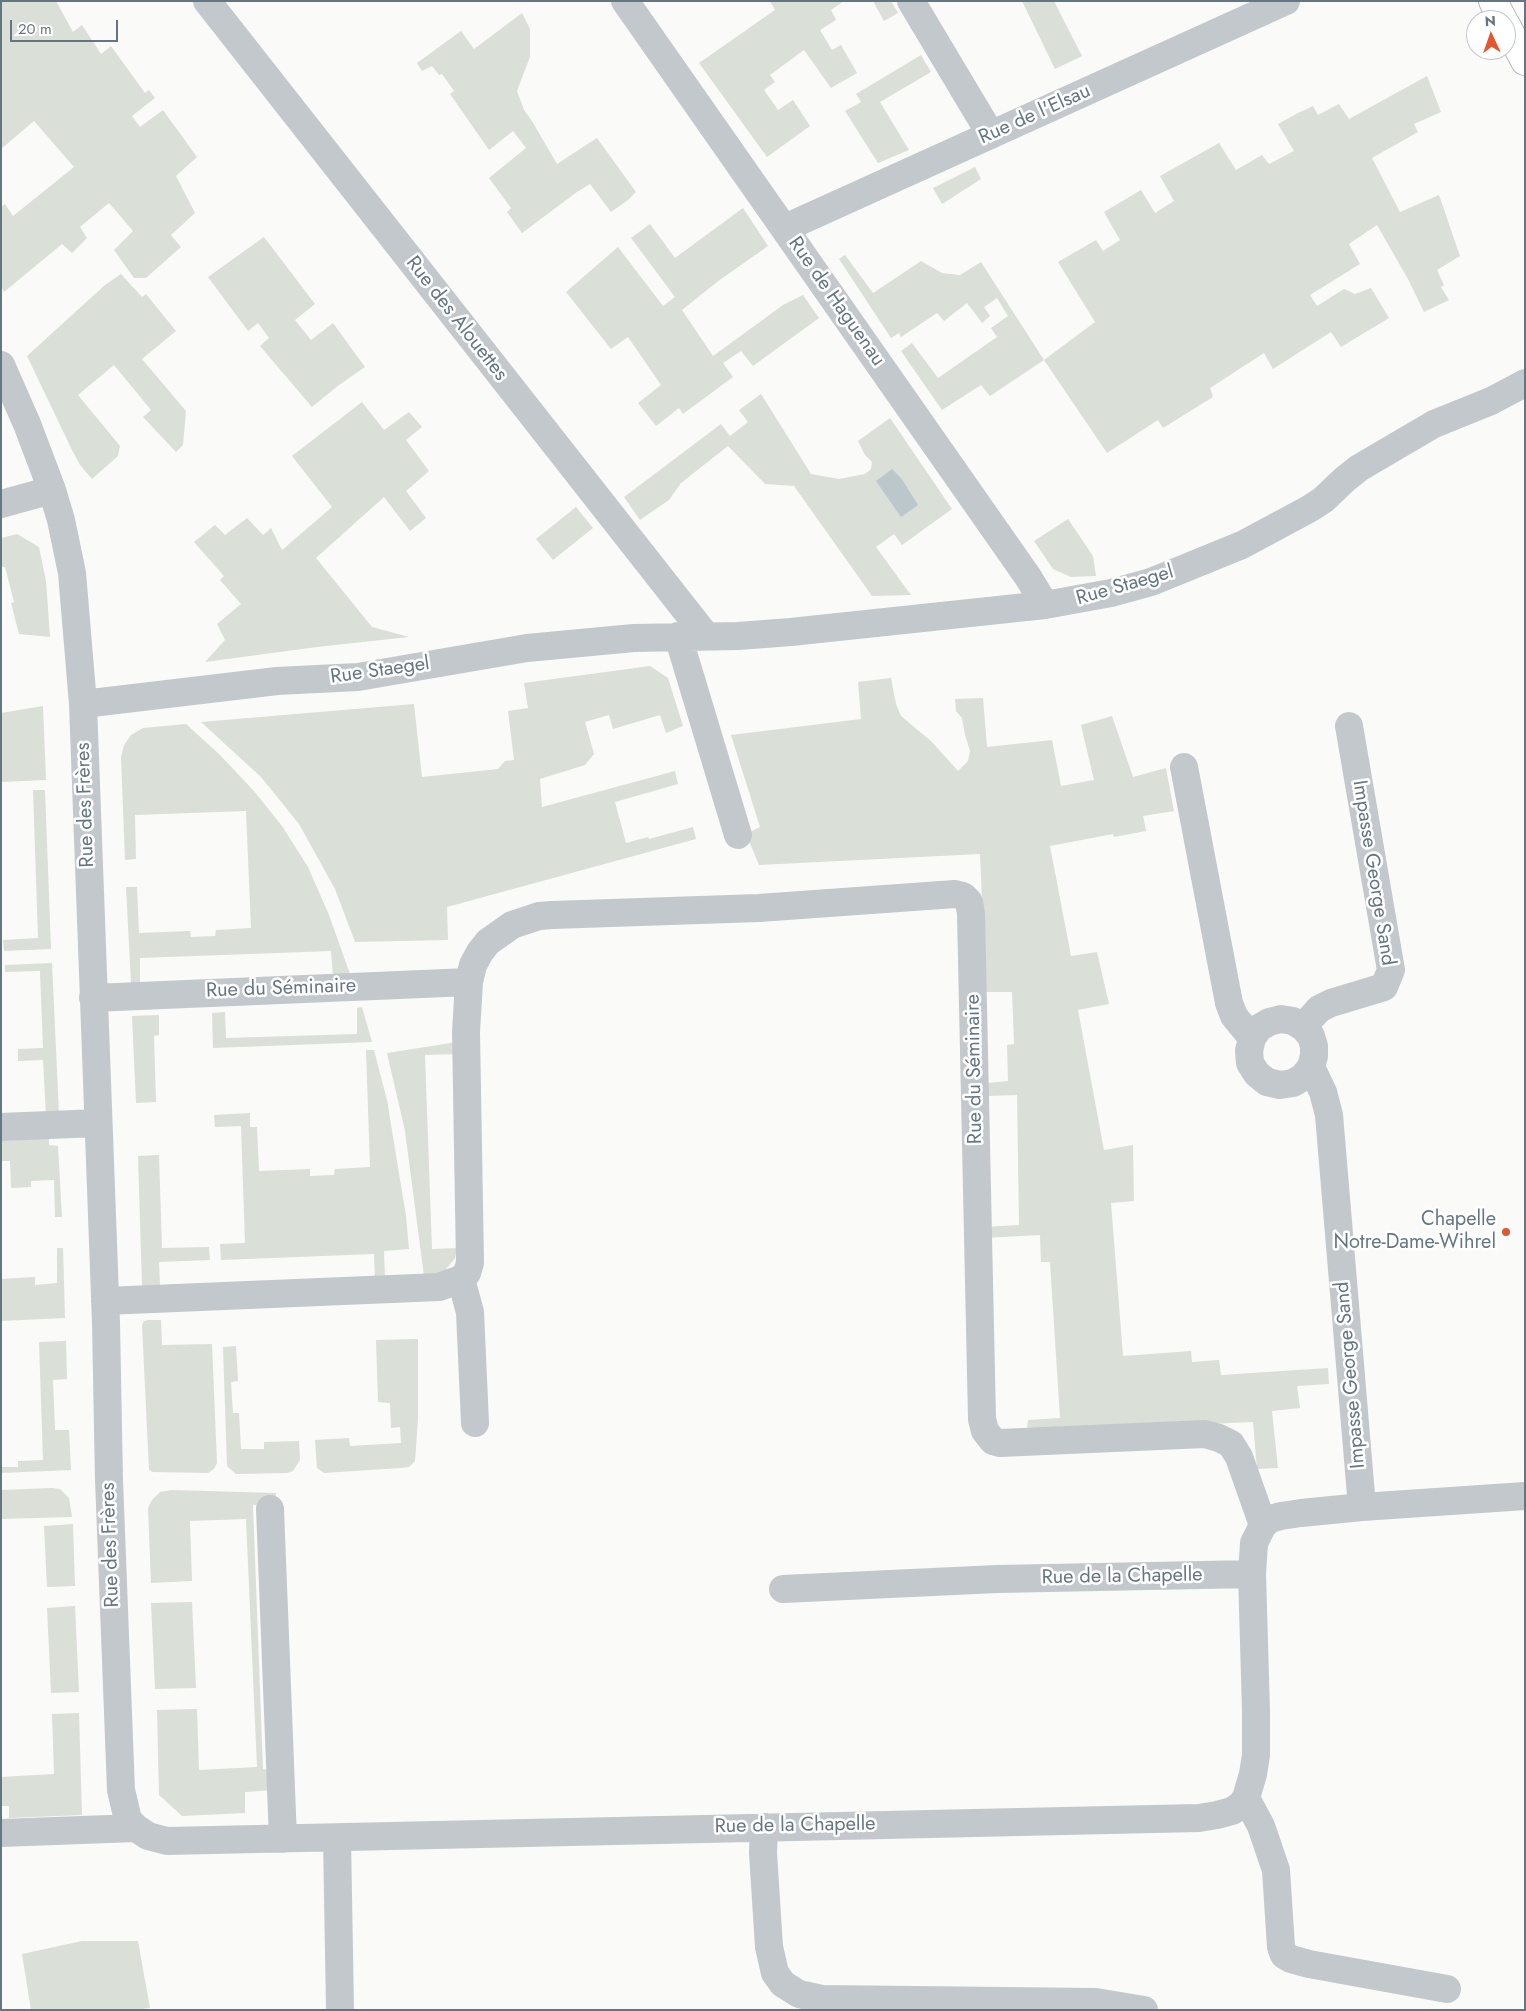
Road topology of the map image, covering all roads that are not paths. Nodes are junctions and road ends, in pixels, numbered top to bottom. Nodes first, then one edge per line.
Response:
1 (207, 1) edge
2 (625, 1) edge
3 (911, 1) edge
4 (1286, 1) edge
5 (1516, 44) edge
6 (1525, 61) edge
7 (991, 135) junction
8 (785, 228) junction
9 (1, 365) edge
10 (1525, 383) edge
11 (52, 490) junction
12 (1, 504) edge
13 (1045, 605) junction
14 (678, 636) junction
15 (706, 636) junction
16 (83, 704) junction
17 (1349, 726) dead end
18 (1184, 767) dead end
19 (738, 835) dead end
20 (469, 982) junction
21 (93, 998) junction
22 (1304, 1028) junction
23 (1252, 1038) junction
24 (1311, 1067) junction
25 (98, 1123) junction
26 (1, 1127) edge
27 (461, 1279) junction
28 (105, 1301) junction
29 (475, 1423) dead end
30 (1525, 1496) edge
31 (1362, 1507) junction
32 (270, 1509) dead end
33 (1263, 1524) junction
34 (1252, 1574) junction
35 (783, 1589) dead end
36 (1246, 1798) junction
37 (764, 1827) junction
38 (136, 1828) junction
39 (1, 1833) edge
40 (337, 1838) junction
41 (283, 1839) junction
42 (1447, 1989) dead end
43 (340, 2010) edge
44 (1144, 2010) edge

1 - 15 street, Rue des Alouettes
2 - 8 street, Rue de Haguenau
3 - 7 street
4 - 7 street, Rue de l'Elsau
5 - 6 main road
7 - 8 street, Rue de l'Elsau
8 - 13 street, Rue de Haguenau
9 - 11 street, Rue des Frères
10 - 13 street, Rue Staegel
11 - 12 street
11 - 16 street, Rue des Frères
13 - 15 street, Rue Staegel
14 - 15 street, Rue Staegel
14 - 16 street, Rue Staegel
14 - 19 street
16 - 21 street, Rue des Frères
17 - 22 street, Impasse George Sand
18 - 23 street
20 - 21 street, Rue du Séminaire
20 - 27 street, Rue du Séminaire
20 - 33 street, Rue du Séminaire
21 - 25 street, Rue des Frères
22 - 23 street
22 - 24 street, Impasse George Sand
23 - 24 street
24 - 31 street, Impasse George Sand
25 - 26 street
25 - 28 street, Rue des Frères
27 - 28 street
27 - 29 street
28 - 38 street, Rue des Frères
30 - 31 street
31 - 33 street
32 - 41 street
33 - 34 street
34 - 35 street, Rue de la Chapelle
34 - 36 street
36 - 37 street, Rue de la Chapelle
36 - 42 street
37 - 40 street, Rue de la Chapelle
37 - 44 street
38 - 39 street
38 - 41 street, Rue de la Chapelle
40 - 41 street, Rue de la Chapelle
40 - 43 street

